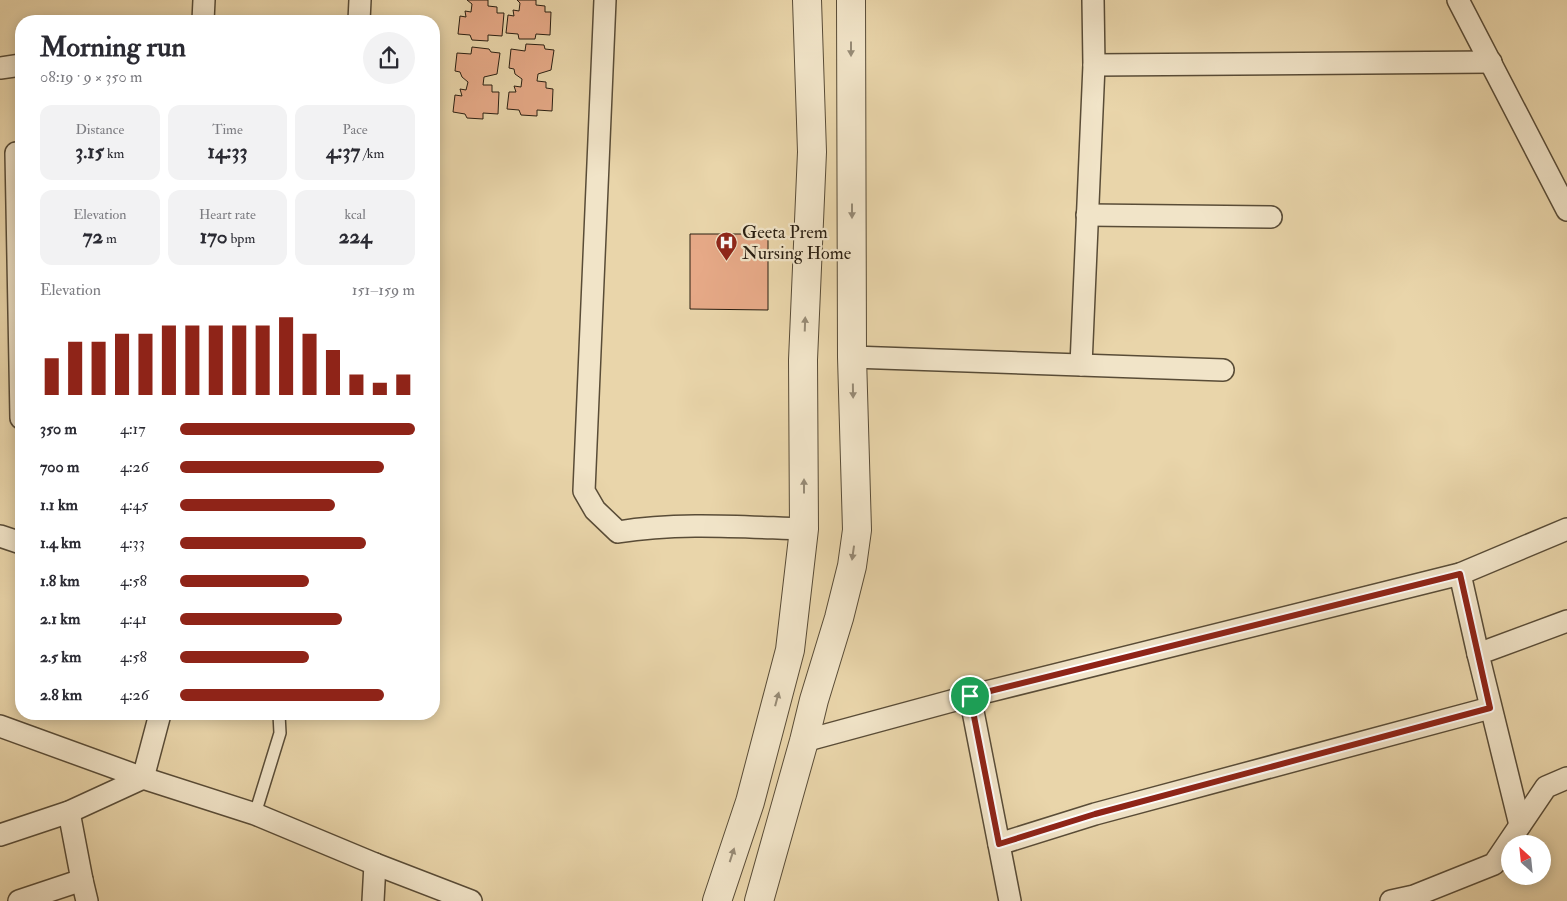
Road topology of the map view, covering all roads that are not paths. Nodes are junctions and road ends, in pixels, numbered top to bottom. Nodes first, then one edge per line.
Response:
1 (204, 0) edge
2 (360, 0) edge
3 (605, 0) edge
4 (807, 0) edge
5 (851, 0) edge
6 (1093, 0) edge
7 (1458, 0) edge
8 (204, 15) edge
9 (359, 15) edge
10 (1490, 62) junction
11 (1094, 65) junction
12 (15, 66) edge
13 (0, 68) edge
14 (12, 154) edge
15 (1567, 210) edge
16 (1087, 215) junction
17 (1271, 217) dead end
18 (9, 284) edge
19 (15, 351) edge
20 (852, 357) junction
21 (1081, 365) junction
22 (1223, 370) dead end
23 (804, 529) junction
24 (1567, 529) edge
25 (0, 536) edge
26 (15, 541) edge
27 (1460, 574) junction
28 (1567, 621) edge
29 (1478, 654) junction
30 (970, 696) junction
31 (1490, 708) junction
32 (158, 720) edge
33 (279, 720) edge
34 (0, 726) edge
35 (804, 741) junction
36 (144, 778) junction
37 (1567, 778) edge
38 (69, 812) junction
39 (255, 814) junction
40 (1520, 826) junction
41 (0, 835) edge
42 (999, 844) junction
43 (375, 864) junction
44 (82, 880) junction
45 (1415, 899) edge
46 (19, 901) edge
47 (87, 901) edge
48 (373, 901) edge
49 (471, 901) edge
50 (717, 901) edge
51 (758, 901) edge
52 (1010, 901) edge
53 (1391, 901) edge

1 - 8 street
2 - 9 street
3 - 23 street
23 -> 4 street
5 -> 20 street
6 - 11 street
7 - 10 street
10 - 11 street
10 - 15 street
11 - 16 street
12 - 13 street
14 - 18 street
16 - 17 street
16 - 21 street
18 - 19 street
20 - 21 street
20 -> 35 street
21 - 22 street
50 -> 23 street
24 - 27 street
25 - 26 street
27 - 29 street
27 - 30 street
28 - 29 street
29 - 31 street
30 - 35 street
30 - 42 street
31 - 40 street
31 - 42 street
32 - 36 street
33 - 39 lane
34 - 36 street
35 - 51 street
36 - 38 street
36 - 39 street
37 - 40 street
38 - 41 street
38 - 44 street
39 - 43 street
40 - 45 street
42 - 52 street
43 - 48 street
43 - 49 street
44 - 46 street
44 - 47 street
45 - 53 street

